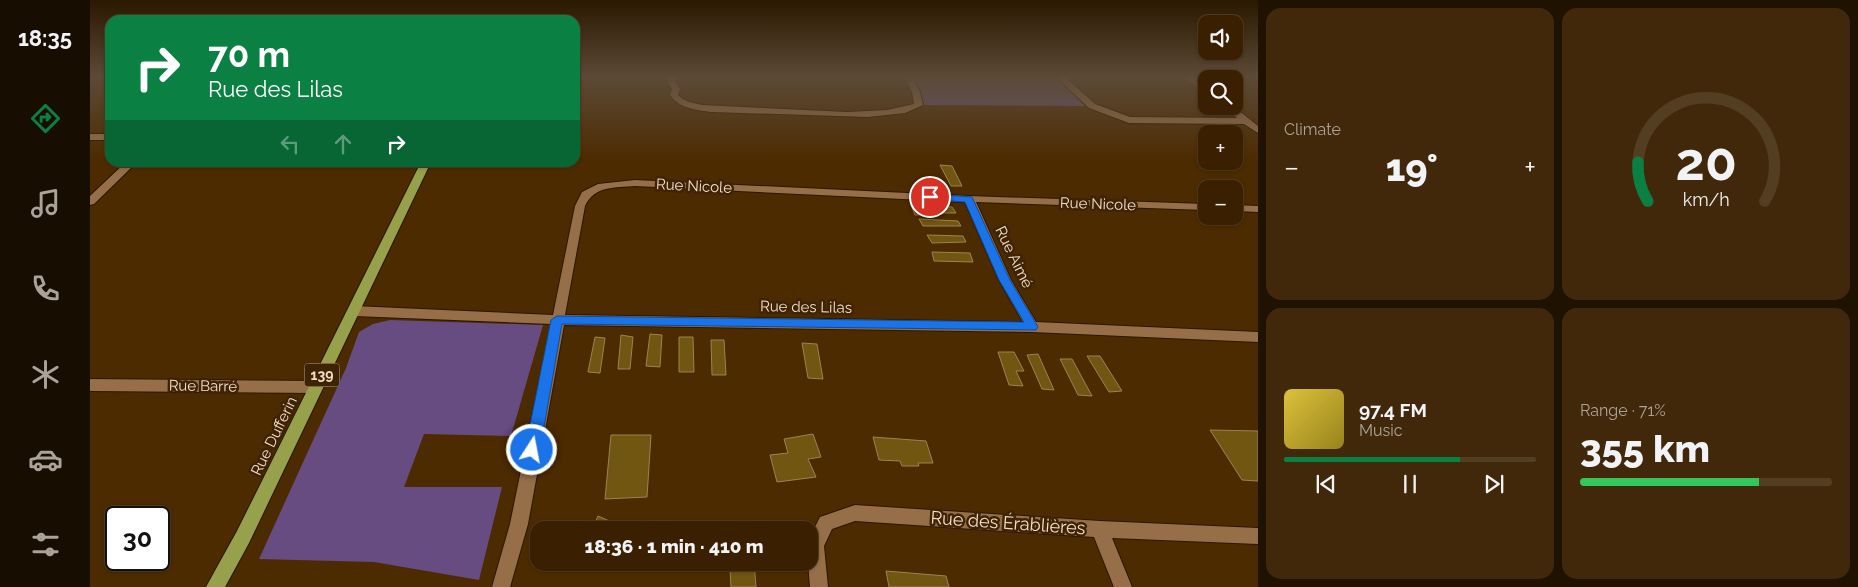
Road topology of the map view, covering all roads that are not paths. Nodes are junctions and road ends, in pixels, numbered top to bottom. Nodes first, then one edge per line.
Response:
1 (689, 104) edge
2 (919, 104) edge
3 (1090, 104) edge
4 (1238, 115) edge
5 (1247, 122) junction
6 (1258, 130) edge
7 (90, 137) edge
8 (105, 137) edge
9 (127, 167) edge
10 (424, 167) edge
11 (969, 199) junction
12 (90, 202) edge
13 (1198, 207) edge
14 (1243, 208) edge
15 (1258, 209) edge
16 (354, 311) junction
17 (557, 320) junction
18 (1032, 327) junction
19 (1258, 337) edge
20 (90, 385) edge
21 (316, 387) junction
22 (1100, 529) junction
23 (1258, 536) edge
24 (215, 587) edge
25 (501, 587) edge
26 (819, 587) edge
27 (1123, 587) edge

1 - 2 street
3 - 5 street
4 - 5 street
5 - 6 street
7 - 8 street
9 - 12 street
10 - 16 main road, Rue Dufferin / 139
11 - 13 street, Rue Nicole
11 - 17 street, Rue Nicole
11 - 18 street, Rue Aimé
14 - 15 street
16 - 17 street, Rue des Lilas
16 - 21 main road, Rue Dufferin / 139
17 - 18 street, Rue des Lilas
17 - 25 street, Rue Nicole
18 - 19 street, Rue des Lilas
20 - 21 street, Rue Barré
21 - 24 main road, Rue Dufferin / 139
22 - 23 street, Rue des Érablières
22 - 26 street, Rue des Érablières
22 - 27 street

